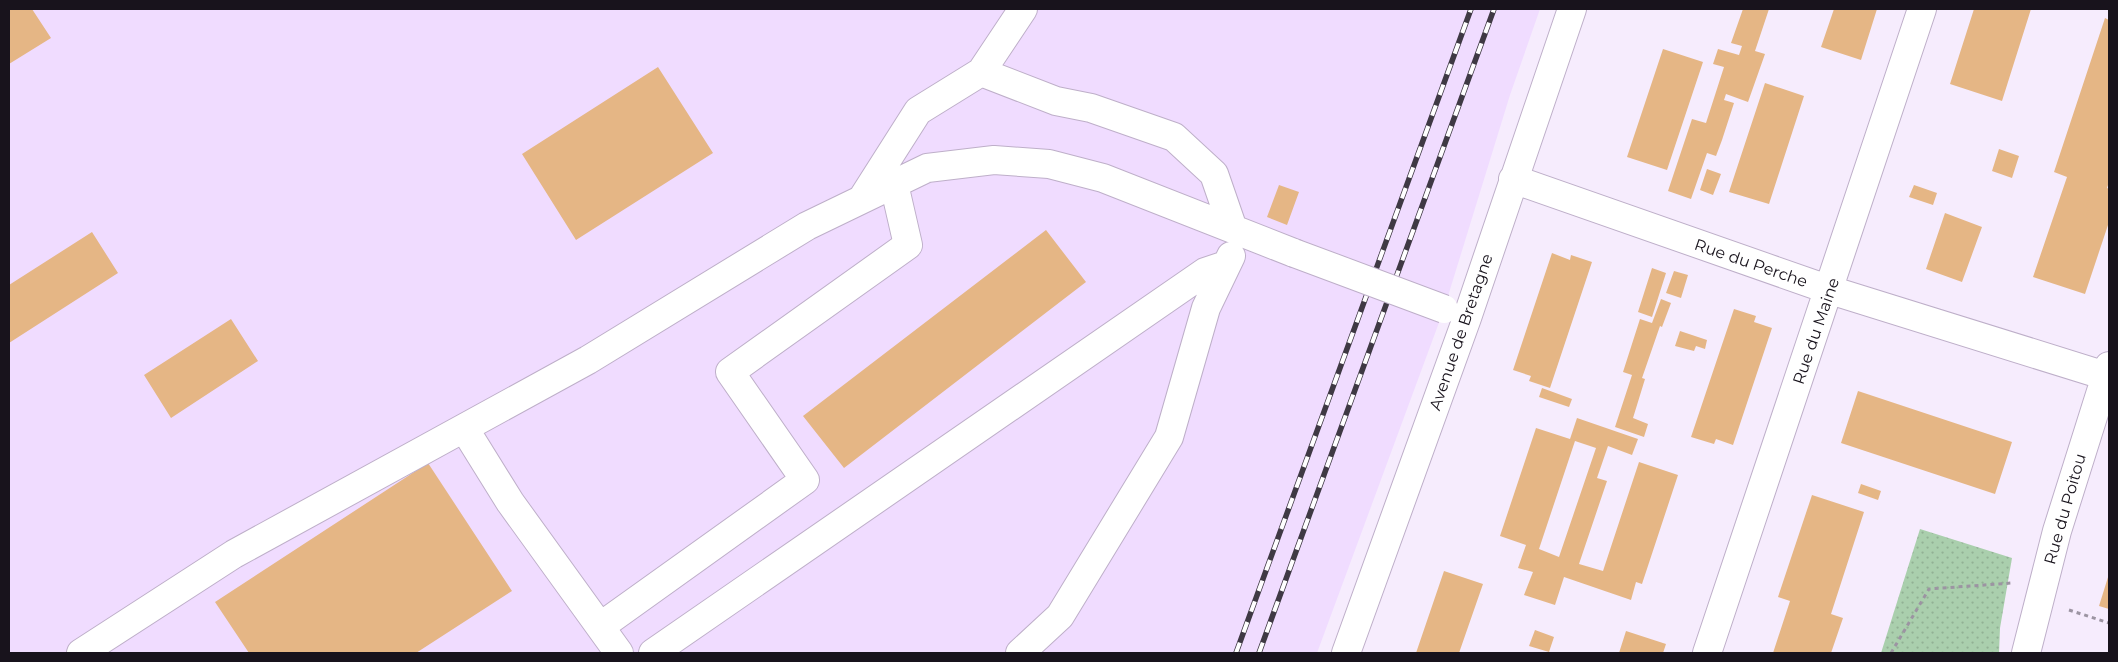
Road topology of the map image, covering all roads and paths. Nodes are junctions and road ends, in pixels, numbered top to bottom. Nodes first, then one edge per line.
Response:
1 (1023, 9) edge
2 (1572, 9) edge
3 (1922, 9) edge
4 (981, 72) junction
5 (1513, 179) junction
6 (894, 184) junction
7 (862, 199) junction
8 (1239, 231) junction
9 (1226, 265) junction
10 (1830, 290) junction
11 (1455, 313) junction
12 (2108, 371) edge
13 (464, 428) junction
14 (2042, 590) junction
15 (2109, 623) edge
16 (601, 626) junction
17 (81, 653) edge
18 (619, 653) edge
19 (653, 653) edge
20 (1020, 653) edge
21 (1346, 653) edge
22 (1706, 653) edge
23 (1891, 653) edge
24 (2026, 653) edge

1 - 4 street
2 - 5 street, Avenue de Bretagne
3 - 10 street, Rue du Maine
4 - 7 street
4 - 8 street
5 - 10 street, Rue du Perche
5 - 11 street, Avenue de Bretagne
6 - 7 street
6 - 8 street
6 - 16 street
7 - 13 street
8 - 9 street
8 - 11 street, bridge
9 - 19 street
9 - 20 street
10 - 12 street, Rue du Perche
10 - 22 street, Rue du Maine
11 - 21 street, Avenue de Bretagne
12 - 14 street, Rue du Poitou
13 - 16 street
13 - 17 street
14 - 15 path
14 - 23 path
14 - 24 street, Rue du Poitou
16 - 18 street

